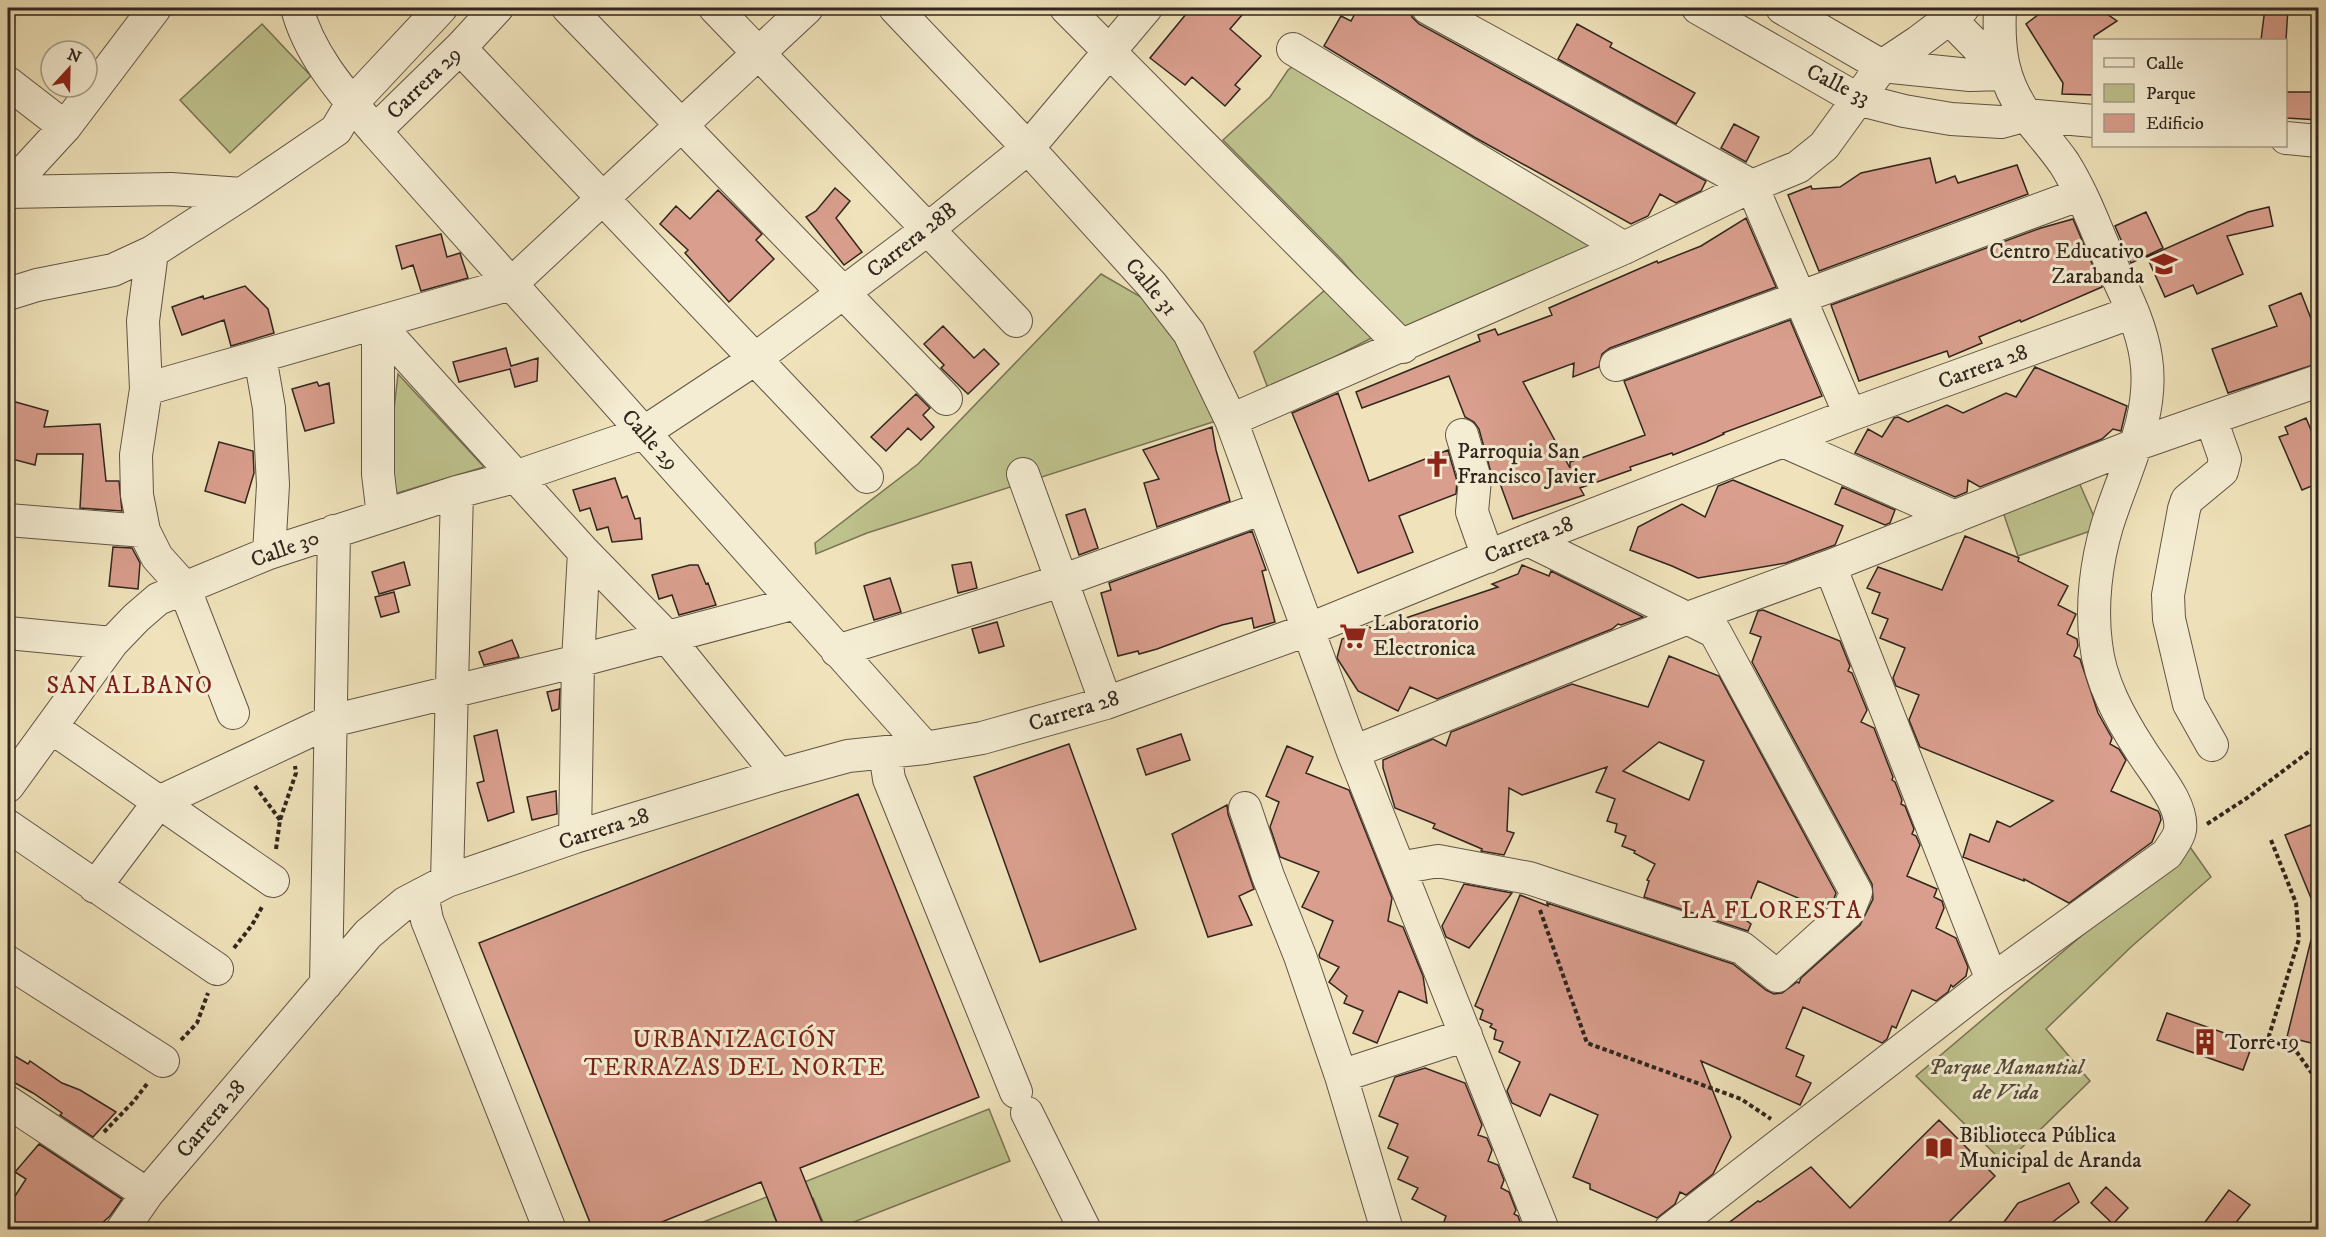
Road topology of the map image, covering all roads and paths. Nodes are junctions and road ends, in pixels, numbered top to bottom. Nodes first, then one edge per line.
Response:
1 (155, 8) edge
2 (297, 8) edge
3 (441, 8) edge
4 (497, 8) edge
5 (568, 8) edge
6 (715, 8) edge
7 (807, 8) edge
8 (895, 8) edge
9 (1066, 8) edge
10 (1146, 8) edge
11 (1428, 8) edge
12 (1698, 8) edge
13 (1782, 8) edge
14 (2000, 8) edge
15 (1952, 11) edge
16 (460, 48) junction
17 (1293, 49) dead end
18 (1109, 52) junction
19 (758, 53) junction
20 (1882, 66) junction
21 (2004, 74) junction
22 (8, 83) edge
23 (1857, 99) junction
24 (2027, 115) junction
25 (344, 117) junction
26 (2092, 121) edge
27 (681, 125) junction
28 (65, 127) junction
29 (375, 131) junction
30 (2287, 138) edge
31 (2319, 141) edge
32 (1028, 148) junction
33 (1752, 186) junction
34 (8, 190) edge
35 (242, 194) junction
36 (2081, 194) junction
37 (603, 198) junction
38 (928, 229) junction
39 (1624, 248) junction
40 (152, 252) junction
41 (511, 284) junction
42 (844, 293) junction
43 (8, 294) edge
44 (1800, 297) junction
45 (2133, 312) junction
46 (1017, 321) dead end
47 (378, 324) junction
48 (1403, 347) junction
49 (260, 357) junction
50 (754, 358) junction
51 (1616, 365) dead end
52 (2317, 386) edge
53 (146, 389) junction
54 (946, 399) dead end
55 (1850, 415) junction
56 (2211, 419) junction
57 (1231, 420) junction
58 (644, 433) junction
59 (1462, 435) dead end
60 (1782, 441) junction
61 (2135, 445) junction
62 (1023, 474) dead end
63 (515, 477) junction
64 (867, 477) dead end
65 (458, 492) junction
66 (1263, 508) junction
67 (383, 516) junction
68 (1955, 517) junction
69 (8, 520) edge
70 (144, 531) junction
71 (334, 531) junction
72 (1528, 540) junction
73 (584, 552) junction
74 (269, 553) junction
75 (1488, 557) junction
76 (1830, 566) junction
77 (1061, 580) junction
78 (184, 587) junction
79 (795, 603) junction
80 (1688, 618) junction
81 (1307, 630) junction
82 (8, 633) edge
83 (667, 637) junction
84 (112, 643) junction
85 (837, 651) junction
86 (578, 661) junction
87 (451, 690) junction
88 (1106, 703) junction
89 (233, 713) dead end
90 (331, 721) junction
91 (51, 727) junction
92 (291, 739) junction
93 (2212, 745) dead end
94 (2319, 747) edge
95 (925, 748) junction
96 (885, 752) junction
97 (1353, 752) junction
98 (779, 774) junction
99 (8, 786) edge
100 (159, 802) junction
101 (1245, 808) dead end
102 (8, 826) edge
103 (2180, 831) junction
104 (575, 837) junction
105 (2271, 840) dead end
106 (1399, 868) junction
107 (1529, 878) junction
108 (273, 881) junction
109 (95, 887) junction
110 (434, 887) junction
111 (8, 962) edge
112 (216, 969) junction
113 (1992, 980) junction
114 (326, 984) junction
115 (1466, 1035) junction
116 (163, 1061) junction
117 (2319, 1074) edge
118 (1341, 1076) junction
119 (8, 1102) edge
120 (1794, 1134) junction
121 (84, 1152) junction
122 (147, 1194) junction
123 (1687, 1224) edge
124 (122, 1230) edge
125 (550, 1230) edge
126 (1085, 1230) edge
127 (1387, 1230) edge
128 (1543, 1230) edge

1 - 28 street
2 - 25 street, Calle 29
3 - 25 street, Carrera 29
4 - 16 street, Carrera 29
5 - 27 street
6 - 19 street
7 - 19 street
8 - 32 street, Calle 31
9 - 18 street
10 - 18 street, Carrera 28B
11 - 33 street
12 - 23 street, Calle 33
13 - 20 street, Calle 33
14 - 21 street
15 - 20 street
15 - 21 street
16 - 29 street, Carrera 29
16 - 37 street
17 - 39 street
18 - 32 street, Carrera 28B
18 - 48 street
19 - 27 street
19 - 38 street
20 - 21 street, Calle 33
20 - 23 street
21 - 24 street
22 - 28 street
23 - 24 street, Calle 33
23 - 33 street
24 - 26 street, Calle 33
24 - 36 street
25 - 29 street, Calle 29
25 - 35 street, Carrera 29
27 - 37 street
27 - 42 street
28 - 34 street
29 - 41 street, Calle 29
30 - 31 street
32 - 38 street, Carrera 28B
32 - 57 street, Calle 31
33 - 39 street
33 - 44 street
34 - 35 street
35 - 40 street, Carrera 29
36 - 44 street
36 - 45 street
37 - 41 street
37 - 50 street
38 - 42 street, Carrera 28B
38 - 46 street
39 - 48 street
40 - 43 street, Carrera 29
40 - 53 street
41 - 47 street
41 - 58 street, Calle 29
42 - 50 street, Carrera 28B
42 - 54 street
44 - 51 street
44 - 55 street
45 - 55 street, Carrera 28
45 - 61 street
47 - 49 street
47 - 63 street
47 - 67 street
48 - 57 street
49 - 53 street
49 - 74 street
50 - 58 street, Carrera 28B
50 - 64 street
52 - 56 street
53 - 70 street
55 - 60 street, Carrera 28
56 - 61 street
56 - 93 street
57 - 66 street, Calle 31
58 - 63 street, Calle 30
58 - 79 street, Calle 29
59 - 75 street
60 - 68 street
60 - 72 street, Carrera 28
61 - 68 street
61 - 103 street
62 - 77 street
63 - 65 street, Calle 30
63 - 73 street
65 - 67 street, Calle 30
65 - 87 street
66 - 77 street
66 - 81 street, Calle 31
67 - 71 street, Calle 30
68 - 76 street
69 - 70 street
70 - 78 street
71 - 74 street, Calle 30
71 - 90 street
72 - 75 street, Carrera 28
72 - 80 street
73 - 83 street
73 - 86 street
74 - 78 street, Calle 30
75 - 81 street, Carrera 28
76 - 80 street
76 - 113 street
77 - 85 street
77 - 88 street
78 - 84 street, Calle 30
78 - 89 street
79 - 83 street
79 - 85 street, Calle 29
80 - 97 street
80 - 107 street
81 - 88 street, Carrera 28
81 - 97 street, Calle 31
82 - 84 street
83 - 86 street
83 - 98 street
84 - 91 street, Calle 30
85 - 95 street, Calle 29
86 - 87 street
86 - 104 street
87 - 90 street
87 - 110 street
88 - 95 street, Carrera 28
90 - 92 street
90 - 114 street
91 - 99 street, Calle 30
91 - 100 street
92 - 100 street
92 - 108 path
94 - 103 path
95 - 96 street, Carrera 28
96 - 98 street, Carrera 28
96 - 126 street
97 - 106 street, Calle 31
98 - 104 street, Carrera 28
100 - 108 street
100 - 109 street
101 - 118 street
102 - 109 street
103 - 113 street
104 - 110 street, Carrera 28
105 - 117 path
106 - 107 street
106 - 115 street, Calle 31
107 - 120 path
108 - 112 path
109 - 112 street
110 - 114 street, Carrera 28
110 - 125 street
111 - 116 street
112 - 116 path
113 - 120 street
114 - 122 street, Carrera 28
115 - 118 street
115 - 128 street, Calle 31
116 - 121 path
118 - 127 street
119 - 121 street
120 - 123 street
121 - 122 street
122 - 124 street, Carrera 28

